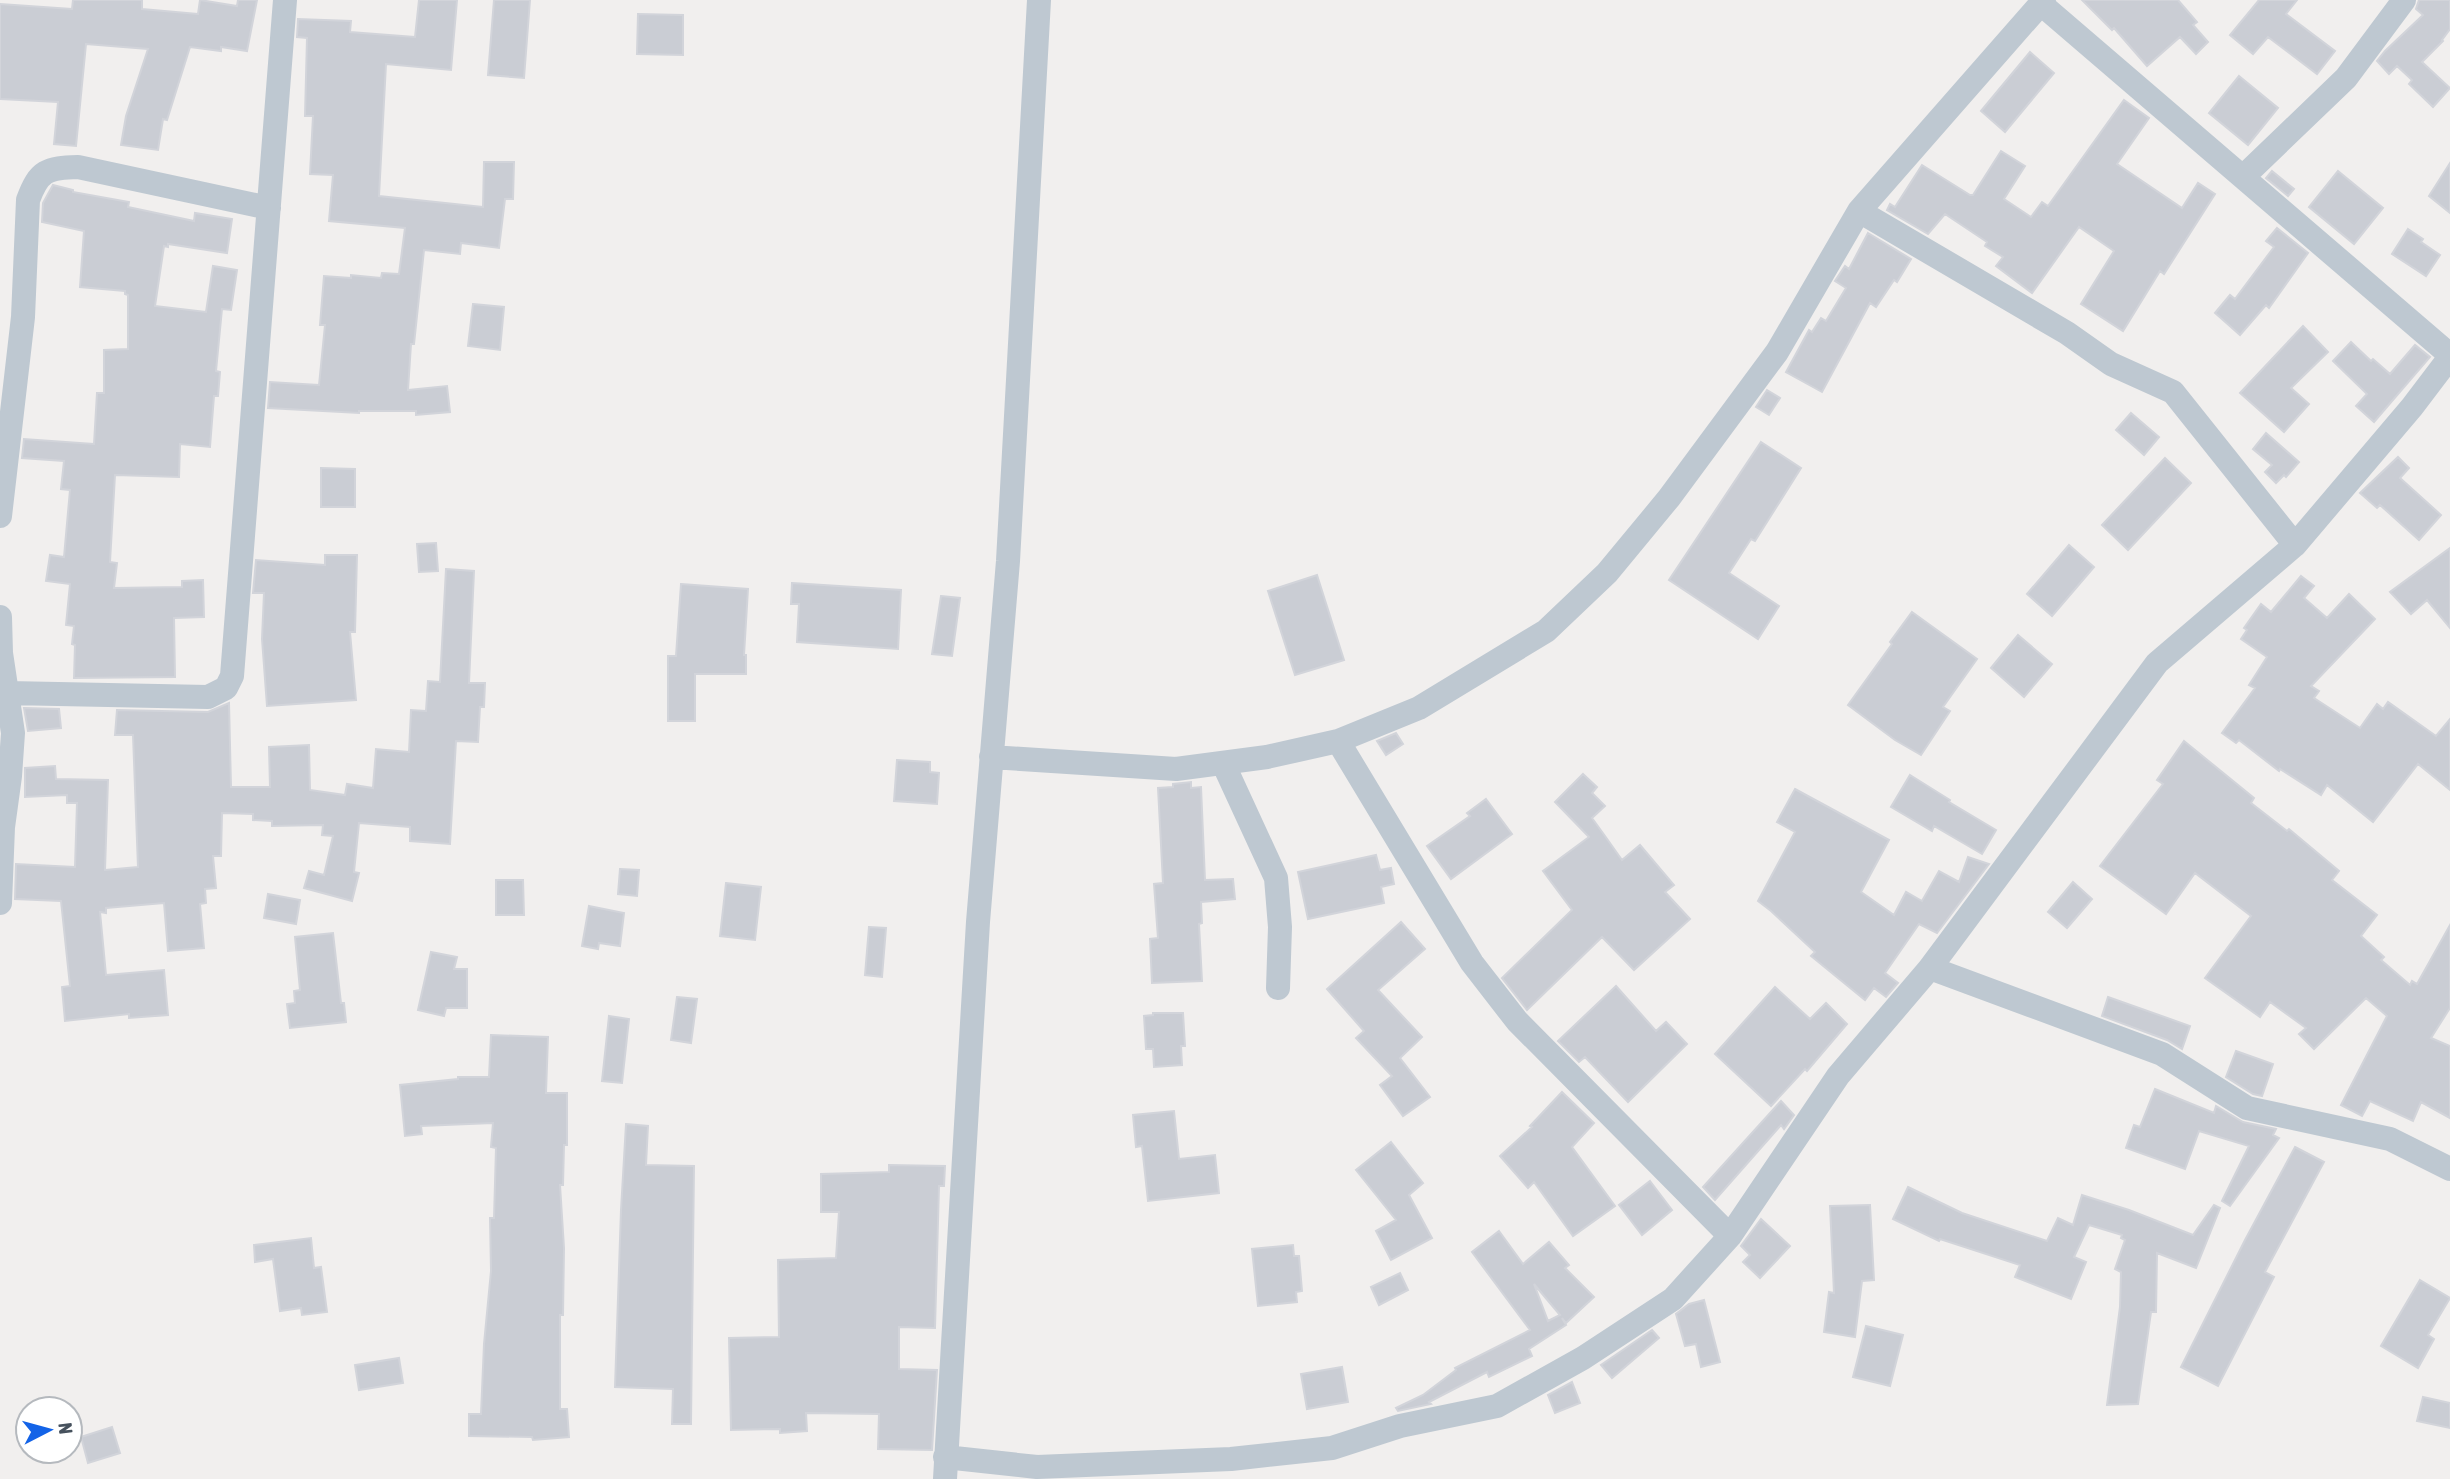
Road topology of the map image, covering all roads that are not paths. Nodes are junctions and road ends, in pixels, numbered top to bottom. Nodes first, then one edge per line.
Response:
1 (285, 0) edge
2 (1039, 0) edge
3 (2404, 0) edge
4 (2043, 2) edge
5 (2243, 177) junction
6 (269, 208) junction
7 (1859, 211) junction
8 (2450, 356) edge
9 (0, 516) edge
10 (2295, 545) junction
11 (0, 618) edge
12 (8, 692) junction
13 (1338, 741) junction
14 (992, 757) junction
15 (1223, 763) junction
16 (0, 903) edge
17 (1930, 968) junction
18 (1278, 988) dead end
19 (2450, 1169) edge
20 (1730, 1236) junction
21 (945, 1468) edge

1 - 6 street
2 - 14 street
3 - 5 street
4 - 5 street
4 - 7 street
5 - 8 street
6 - 9 street
6 - 12 street
7 - 10 street
7 - 13 street
8 - 10 street
10 - 17 street
11 - 12 street
12 - 16 street
13 - 15 street
13 - 20 street
14 - 15 street
14 - 21 street
15 - 18 street
17 - 19 street
17 - 20 street
20 - 21 street

